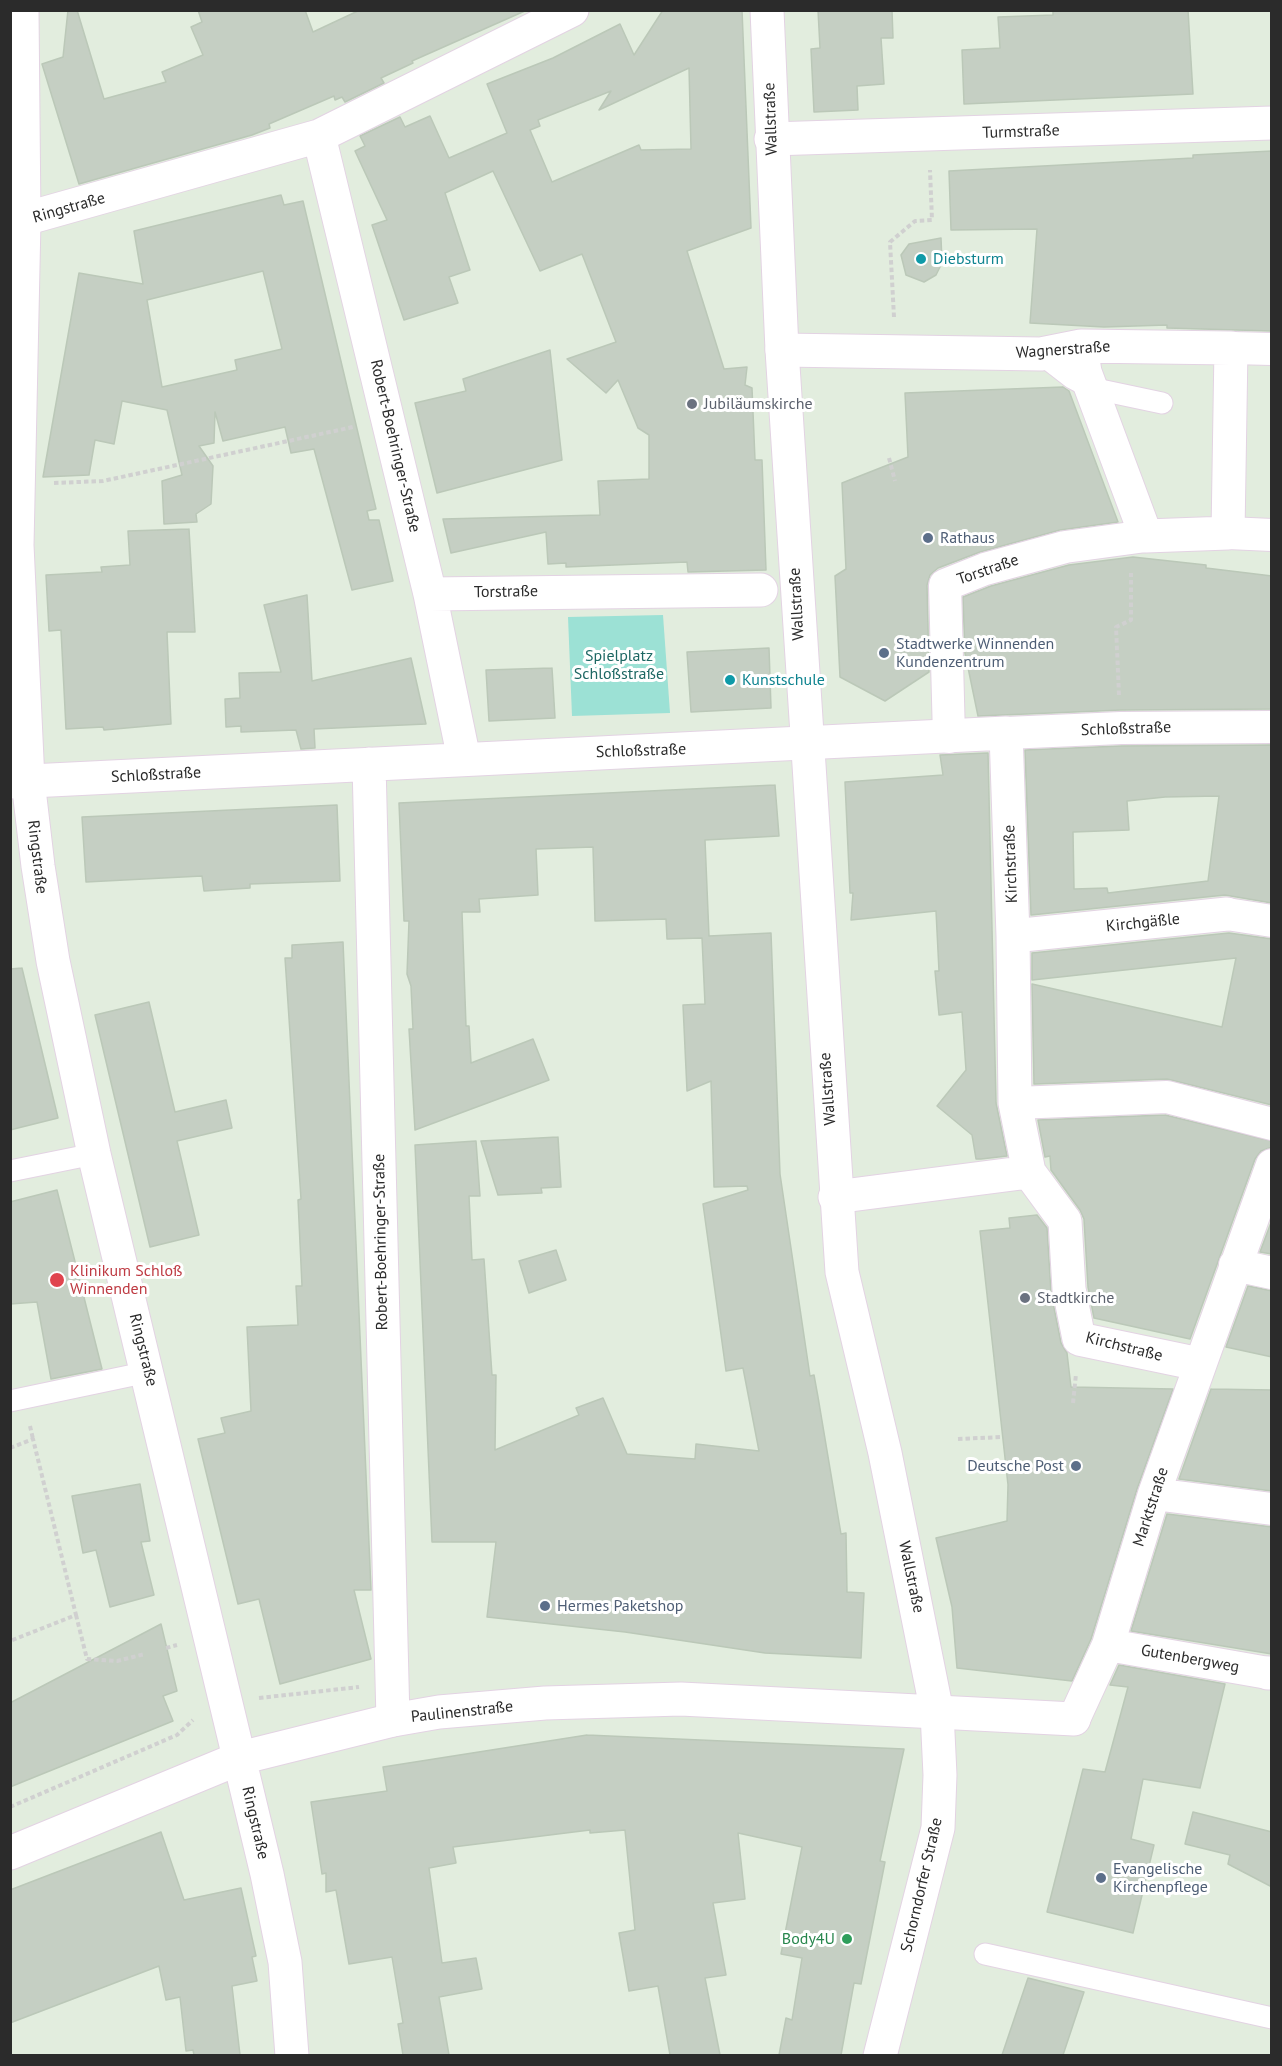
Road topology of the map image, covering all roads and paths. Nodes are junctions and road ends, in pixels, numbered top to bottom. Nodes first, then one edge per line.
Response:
1 (22, 10) edge
2 (572, 10) edge
3 (767, 10) edge
4 (1272, 123) edge
5 (929, 135) junction
6 (319, 136) junction
7 (771, 139) junction
8 (17, 222) edge
9 (1231, 348) junction
10 (1272, 349) edge
11 (782, 350) junction
12 (895, 351) junction
13 (1041, 354) junction
14 (1086, 369) junction
15 (1162, 403) dead end
16 (389, 419) junction
17 (889, 458) dead end
18 (894, 481) dead end
19 (18, 485) junction
20 (1228, 533) junction
21 (1272, 535) edge
22 (1139, 537) junction
23 (761, 590) dead end
24 (430, 594) junction
25 (1272, 727) edge
26 (1121, 728) junction
27 (1005, 733) junction
28 (949, 737) junction
29 (806, 744) junction
30 (464, 759) junction
31 (369, 764) junction
32 (19, 781) edge
33 (1227, 914) joint
34 (1272, 921) edge
35 (1013, 936) junction
36 (1016, 1103) junction
37 (1272, 1124) edge
38 (94, 1154) junction
39 (1272, 1165) edge
40 (10, 1171) edge
41 (1029, 1172) junction
42 (835, 1197) junction
43 (1235, 1265) junction
44 (1272, 1274) edge
45 (1199, 1364) junction
46 (148, 1372) junction
47 (10, 1401) edge
48 (1002, 1437) dead end
49 (958, 1439) dead end
50 (10, 1449) edge
51 (1154, 1494) junction
52 (1272, 1509) edge
53 (76, 1615) junction
54 (10, 1641) edge
55 (1108, 1645) junction
56 (145, 1654) dead end
57 (1270, 1673) edge
58 (938, 1712) junction
59 (1074, 1719) joint
60 (393, 1720) junction
61 (240, 1758) junction
62 (10, 1853) edge
63 (985, 1954) dead end
64 (1272, 2018) edge
65 (292, 2055) edge
66 (880, 2055) edge

1 - 8 street
2 - 6 street, Ringstraße
3 - 7 street, Wallstraße
4 - 5 street, Turmstraße
5 - 7 street, Turmstraße
5 - 12 path
6 - 8 street, Ringstraße
6 - 16 street, Robert-Boehringer-Straße
7 - 11 street, Wallstraße
8 - 19 street, Ringstraße
9 - 10 street, Wagnerstraße
9 - 14 street, Wagnerstraße
9 - 20 street
11 - 12 street, Wagnerstraße
11 - 29 street, Wallstraße
12 - 13 street, Wagnerstraße
13 - 14 street, Wagnerstraße
13 - 14 lane
14 - 15 lane
14 - 22 street
16 - 19 path
16 - 24 street, Robert-Boehringer-Straße
17 - 18 path
19 - 32 street, Ringstraße
20 - 21 street, Torstraße
20 - 22 street, Torstraße
22 - 26 path
22 - 28 street, Torstraße
23 - 24 street, Torstraße
24 - 30 street, Robert-Boehringer-Straße
25 - 26 street, Schloßstraße
26 - 27 street, Schloßstraße
27 - 28 street, Schloßstraße
27 - 35 street, Kirchstraße
28 - 29 street, Schloßstraße
29 - 30 street, Schloßstraße
29 - 42 street, Wallstraße
30 - 31 street, Schloßstraße
31 - 32 street, Schloßstraße
31 - 60 street, Robert-Boehringer-Straße
32 - 38 street, Ringstraße
33 - 34 street, Kirchgäßle
33 - 35 street, Kirchgäßle
35 - 36 street, Kirchstraße
36 - 37 street
36 - 41 street, Kirchstraße
38 - 40 lane
38 - 46 street, Ringstraße
39 - 43 street, Marktstraße
41 - 42 street
41 - 45 street, Kirchstraße
42 - 58 street, Wallstraße
43 - 44 street
43 - 45 street, Marktstraße
45 - 51 street, Marktstraße
46 - 47 lane
46 - 61 street, Ringstraße
48 - 49 path
50 - 53 path
51 - 52 street
51 - 55 street, Marktstraße
53 - 54 path
53 - 56 path
55 - 57 street, Gutenbergweg
55 - 59 street, Marktstraße
58 - 59 street, Marktstraße
58 - 60 street, Paulinenstraße
58 - 66 street, Schorndorfer Straße
60 - 61 street, Paulinenstraße
61 - 62 street, Paulinenstraße
61 - 65 street, Ringstraße
63 - 64 lane

